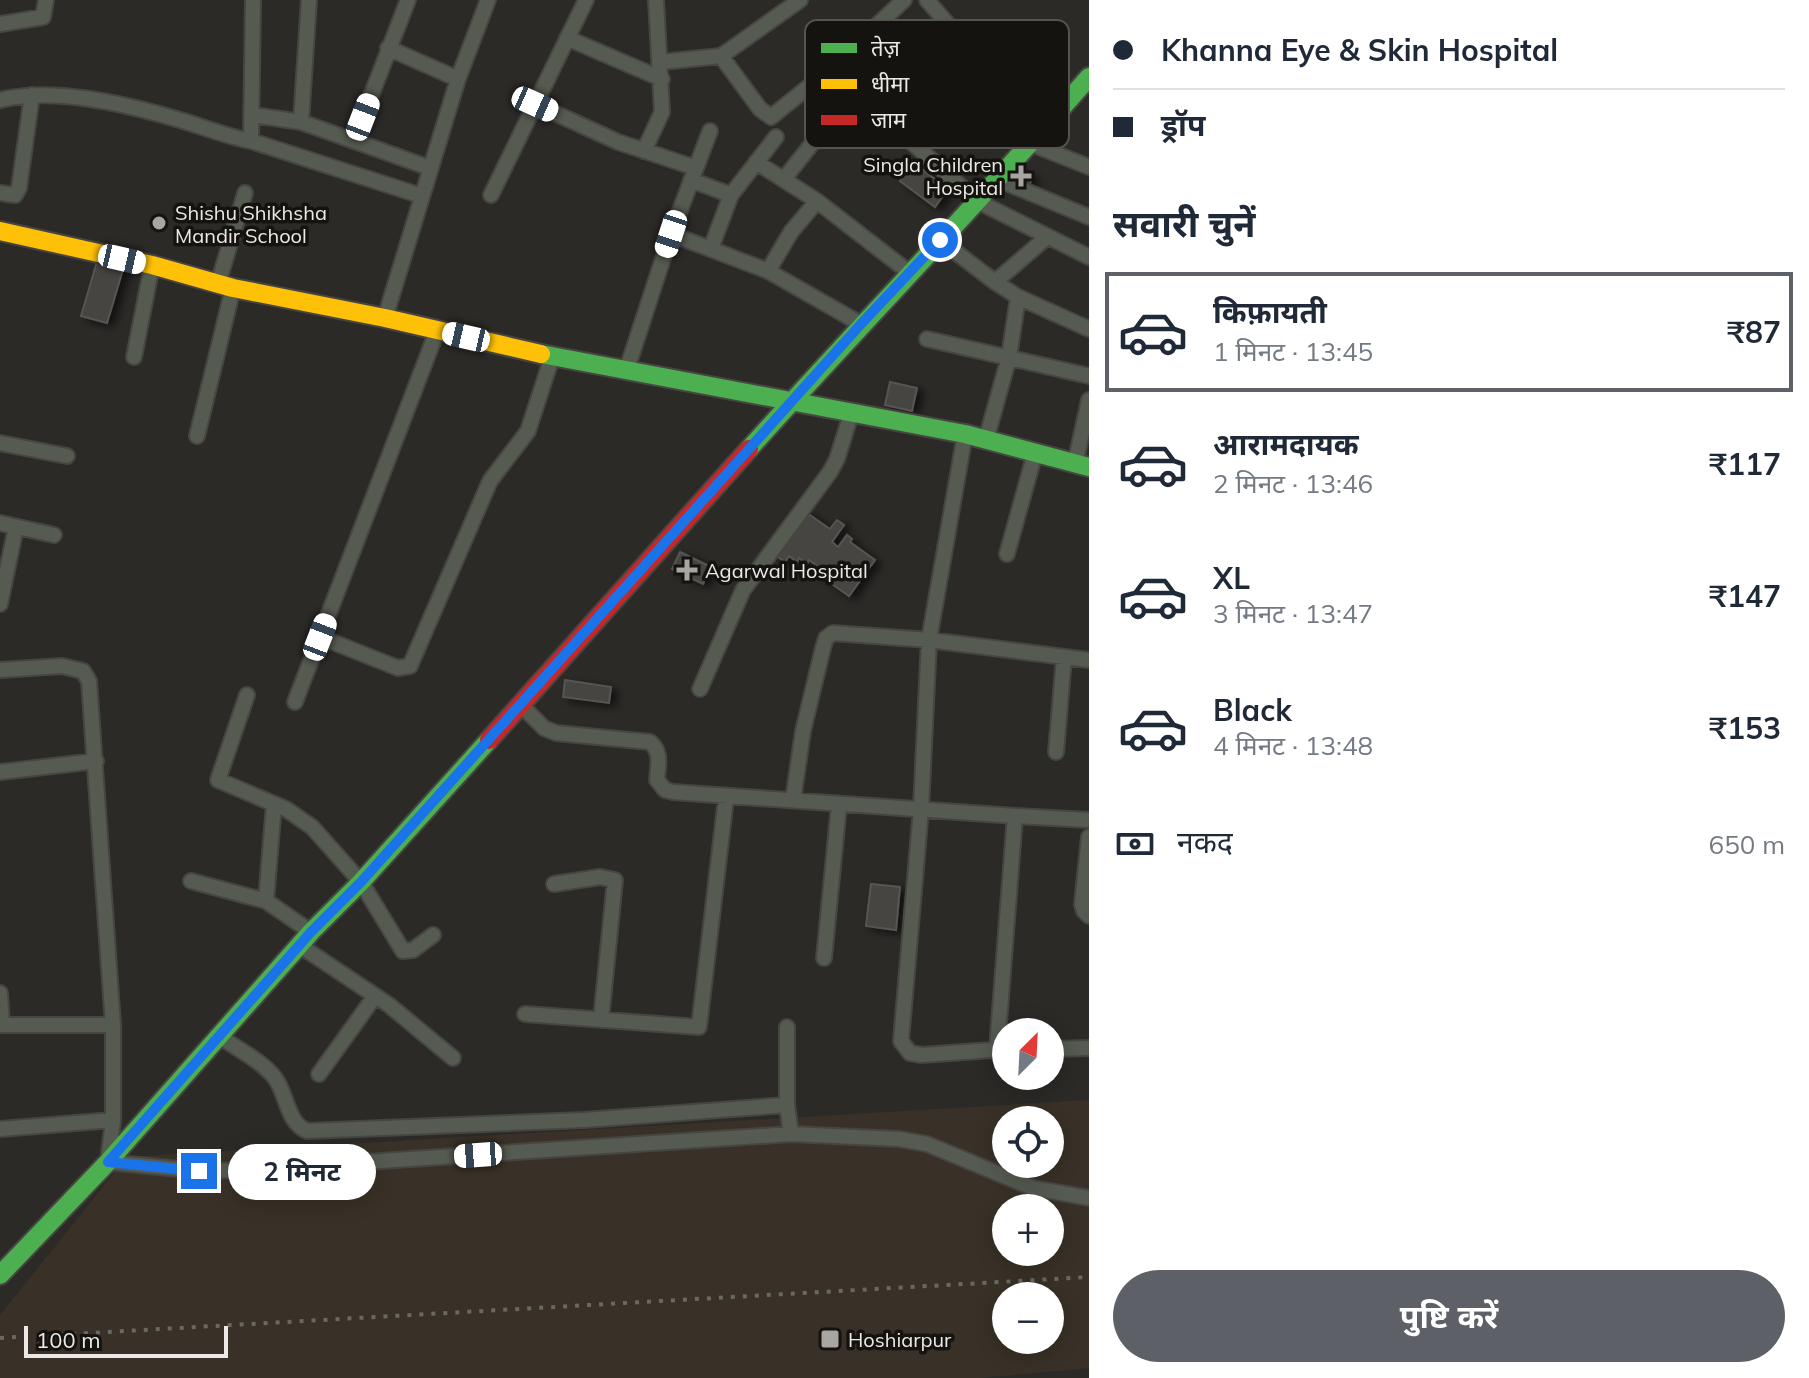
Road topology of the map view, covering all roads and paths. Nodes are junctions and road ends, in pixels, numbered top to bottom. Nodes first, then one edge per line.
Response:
1 (46, 0) edge
2 (253, 0) edge
3 (309, 0) edge
4 (408, 0) edge
5 (586, 0) edge
6 (656, 0) edge
7 (800, 0) edge
8 (904, 0) edge
9 (927, 0) edge
10 (483, 1) edge
11 (883, 20) edge
12 (944, 20) edge
13 (0, 24) edge
14 (567, 38) junction
15 (388, 48) junction
16 (721, 56) junction
17 (661, 62) junction
18 (458, 79) junction
19 (662, 79) junction
20 (1085, 89) edge
21 (805, 90) edge
22 (32, 95) junction
23 (0, 100) edge
24 (1069, 103) edge
25 (535, 104) junction
26 (253, 115) junction
27 (301, 122) junction
28 (710, 131) dead end
29 (776, 137) dead end
30 (354, 140) junction
31 (251, 141) junction
32 (809, 148) edge
33 (917, 148) edge
34 (1025, 148) edge
35 (1042, 148) edge
36 (644, 151) junction
37 (756, 162) junction
38 (1089, 167) edge
39 (430, 168) junction
40 (694, 174) junction
41 (784, 179) junction
42 (999, 180) junction
43 (0, 193) edge
44 (245, 193) dead end
45 (491, 195) dead end
46 (731, 195) junction
47 (422, 196) junction
48 (817, 201) junction
49 (977, 201) junction
50 (1089, 217) edge
51 (0, 231) edge
52 (671, 234) junction
53 (1047, 237) junction
54 (940, 240) junction
55 (711, 248) junction
56 (1089, 257) edge
57 (152, 265) junction
58 (768, 271) junction
59 (910, 273) junction
60 (995, 282) junction
61 (226, 286) junction
62 (1018, 297) junction
63 (385, 318) junction
64 (861, 324) junction
65 (1089, 329) edge
66 (437, 331) junction
67 (927, 339) dead end
68 (134, 357) dead end
69 (552, 357) junction
70 (1009, 357) junction
71 (627, 369) junction
72 (1089, 376) edge
73 (1089, 400) edge
74 (793, 401) junction
75 (852, 411) junction
76 (965, 434) junction
77 (197, 436) dead end
78 (986, 440) junction
79 (0, 443) edge
80 (1035, 453) junction
81 (67, 456) dead end
82 (1082, 465) edge
83 (0, 523) edge
84 (16, 527) junction
85 (54, 535) dead end
86 (1007, 554) dead end
87 (0, 604) edge
88 (320, 637) junction
89 (929, 640) junction
90 (1064, 658) junction
91 (1089, 660) edge
92 (0, 670) edge
93 (700, 689) dead end
94 (247, 695) dead end
95 (295, 702) dead end
96 (521, 705) junction
97 (1056, 752) dead end
98 (96, 761) junction
99 (0, 772) edge
100 (726, 798) junction
101 (793, 800) junction
102 (274, 804) junction
103 (839, 805) junction
104 (921, 809) junction
105 (1015, 816) junction
106 (1089, 820) edge
107 (1089, 837) edge
108 (191, 881) dead end
109 (361, 882) junction
110 (554, 884) dead end
111 (266, 901) junction
112 (1089, 916) edge
113 (433, 935) dead end
114 (305, 938) junction
115 (824, 958) dead end
116 (0, 993) edge
117 (375, 996) junction
118 (525, 1014) dead end
119 (1003, 1018) edge
120 (601, 1020) junction
121 (1, 1025) edge
122 (113, 1025) junction
123 (787, 1027) dead end
124 (219, 1036) junction
125 (1089, 1048) edge
126 (1064, 1049) edge
127 (992, 1050) edge
128 (453, 1058) dead end
129 (319, 1074) dead end
130 (787, 1105) junction
131 (113, 1120) junction
132 (0, 1129) edge
133 (791, 1134) junction
134 (108, 1162) junction
135 (1089, 1198) edge
136 (0, 1275) edge

1 - 13 street
2 - 26 street
3 - 27 street
4 - 15 street
5 - 14 street
6 - 17 street
7 - 16 street
8 - 11 street
9 - 12 street
10 - 18 street
14 - 19 street
14 - 25 street
15 - 18 street
15 - 30 street
16 - 17 street
16 - 21 street
17 - 19 street
18 - 39 street
19 - 36 street
20 - 24 main road
22 - 23 street
22 - 31 street
22 - 43 street
25 - 36 street
25 - 45 street
26 - 27 street
26 - 31 street
27 - 30 street
28 - 40 street
29 - 37 street
30 - 39 street
31 - 47 street
32 - 41 street
33 - 49 street
34 - 42 main road
35 - 38 street
36 - 40 street
37 - 41 street
37 - 46 street
39 - 47 street
40 - 46 street
40 - 52 street
41 - 48 street
42 - 49 main road
42 - 50 street
44 - 61 street
46 - 55 street
47 - 63 street
48 - 58 street
48 - 59 street
49 - 53 street
49 - 54 main road
51 - 57 main road
52 - 55 street
52 - 71 street
53 - 56 street
53 - 60 street
54 - 59 main road
54 - 60 street
55 - 58 street
57 - 61 main road
57 - 68 street
58 - 64 street
59 - 64 main road
60 - 62 street
61 - 63 main road
61 - 77 street
62 - 65 street
62 - 70 street
63 - 66 main road
64 - 74 main road
66 - 69 main road
66 - 88 street
67 - 70 street
69 - 71 main road
69 - 88 street
70 - 72 street
70 - 78 street
71 - 74 main road
73 - 82 street
74 - 75 main road
74 - 96 main road
75 - 76 main road
75 - 93 street
76 - 78 main road
76 - 89 street
78 - 80 main road
79 - 81 street
80 - 82 main road
80 - 86 street
83 - 84 street
84 - 85 street
84 - 87 street
88 - 95 street
89 - 90 street
89 - 101 street
89 - 104 street
90 - 91 street
90 - 97 street
92 - 98 street
94 - 102 street
96 - 100 street
96 - 109 main road
98 - 99 street
98 - 122 street
100 - 101 street
100 - 120 street
101 - 103 street
102 - 109 street
102 - 111 street
103 - 104 street
103 - 115 street
104 - 105 street
104 - 127 street
105 - 106 street
105 - 119 street
107 - 112 street
108 - 111 street
109 - 113 street
109 - 114 main road
110 - 120 street
111 - 114 street
114 - 117 street
114 - 124 main road
116 - 121 street
117 - 128 street
117 - 129 street
118 - 120 street
121 - 122 street
122 - 131 street
123 - 130 street
124 - 130 street
124 - 134 main road
125 - 126 street
130 - 133 street
131 - 132 street
131 - 134 street
133 - 134 street
133 - 135 street
134 - 136 main road

